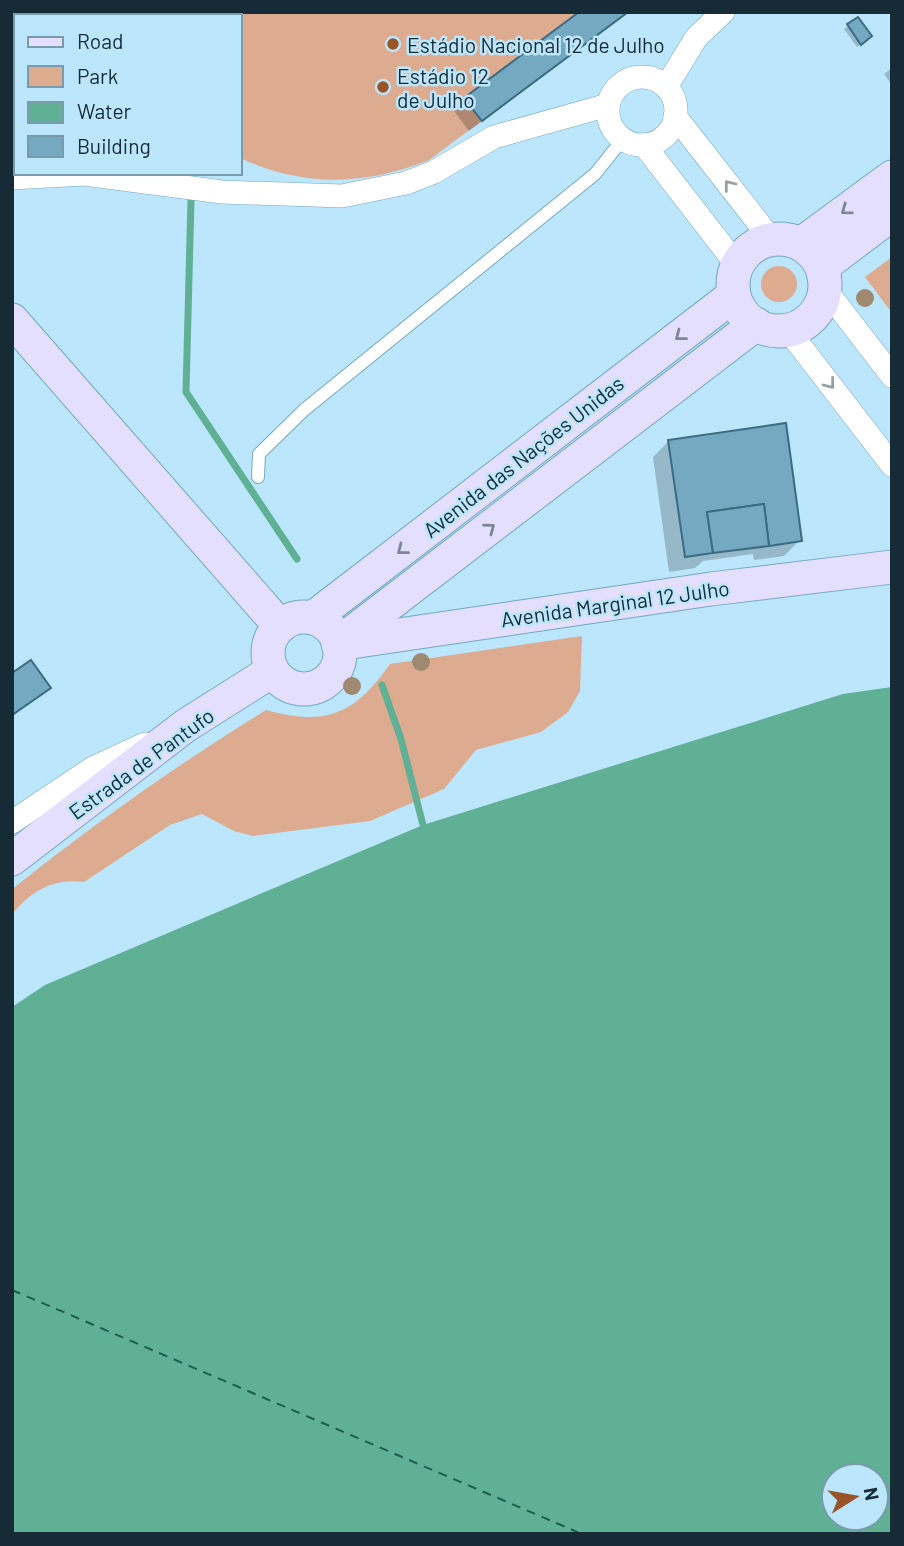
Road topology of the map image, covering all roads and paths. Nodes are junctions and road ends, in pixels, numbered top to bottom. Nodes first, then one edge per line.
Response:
1 (723, 12) edge
2 (666, 87) junction
3 (608, 105) junction
4 (675, 116) junction
5 (634, 142) junction
6 (40, 175) edge
7 (96, 175) edge
8 (892, 177) edge
9 (12, 178) edge
10 (892, 214) edge
11 (786, 241) junction
12 (736, 280) junction
13 (824, 283) junction
14 (12, 320) edge
15 (755, 324) junction
16 (788, 330) junction
17 (892, 376) edge
18 (892, 465) edge
19 (258, 477) dead end
20 (892, 567) edge
21 (313, 618) junction
22 (280, 626) junction
23 (338, 644) junction
24 (272, 671) junction
25 (185, 726) junction
26 (12, 822) edge
27 (12, 859) edge

1 - 2 street
2 - 3 street
2 - 4 street
3 - 5 street
3 - 7 street
4 - 5 street
11 -> 4 street
5 - 12 street
5 - 19 lane
6 - 9 street
8 -> 11 main road
10 - 13 main road
11 - 12 main road
11 - 13 main road
12 - 15 main road
12 -> 21 main road, Avenida das Nações Unidas
13 - 16 main road
13 - 17 street
14 - 22 main road
15 - 16 main road
23 -> 15 main road, Avenida das Nações Unidas
16 -> 18 street
20 - 23 main road, Avenida Marginal 12 Julho
21 - 22 main road
21 - 23 main road
22 - 24 main road
23 - 24 main road
24 - 25 main road, Estrada de Pantufo
25 - 26 street
25 - 27 main road, Estrada de Pantufo

